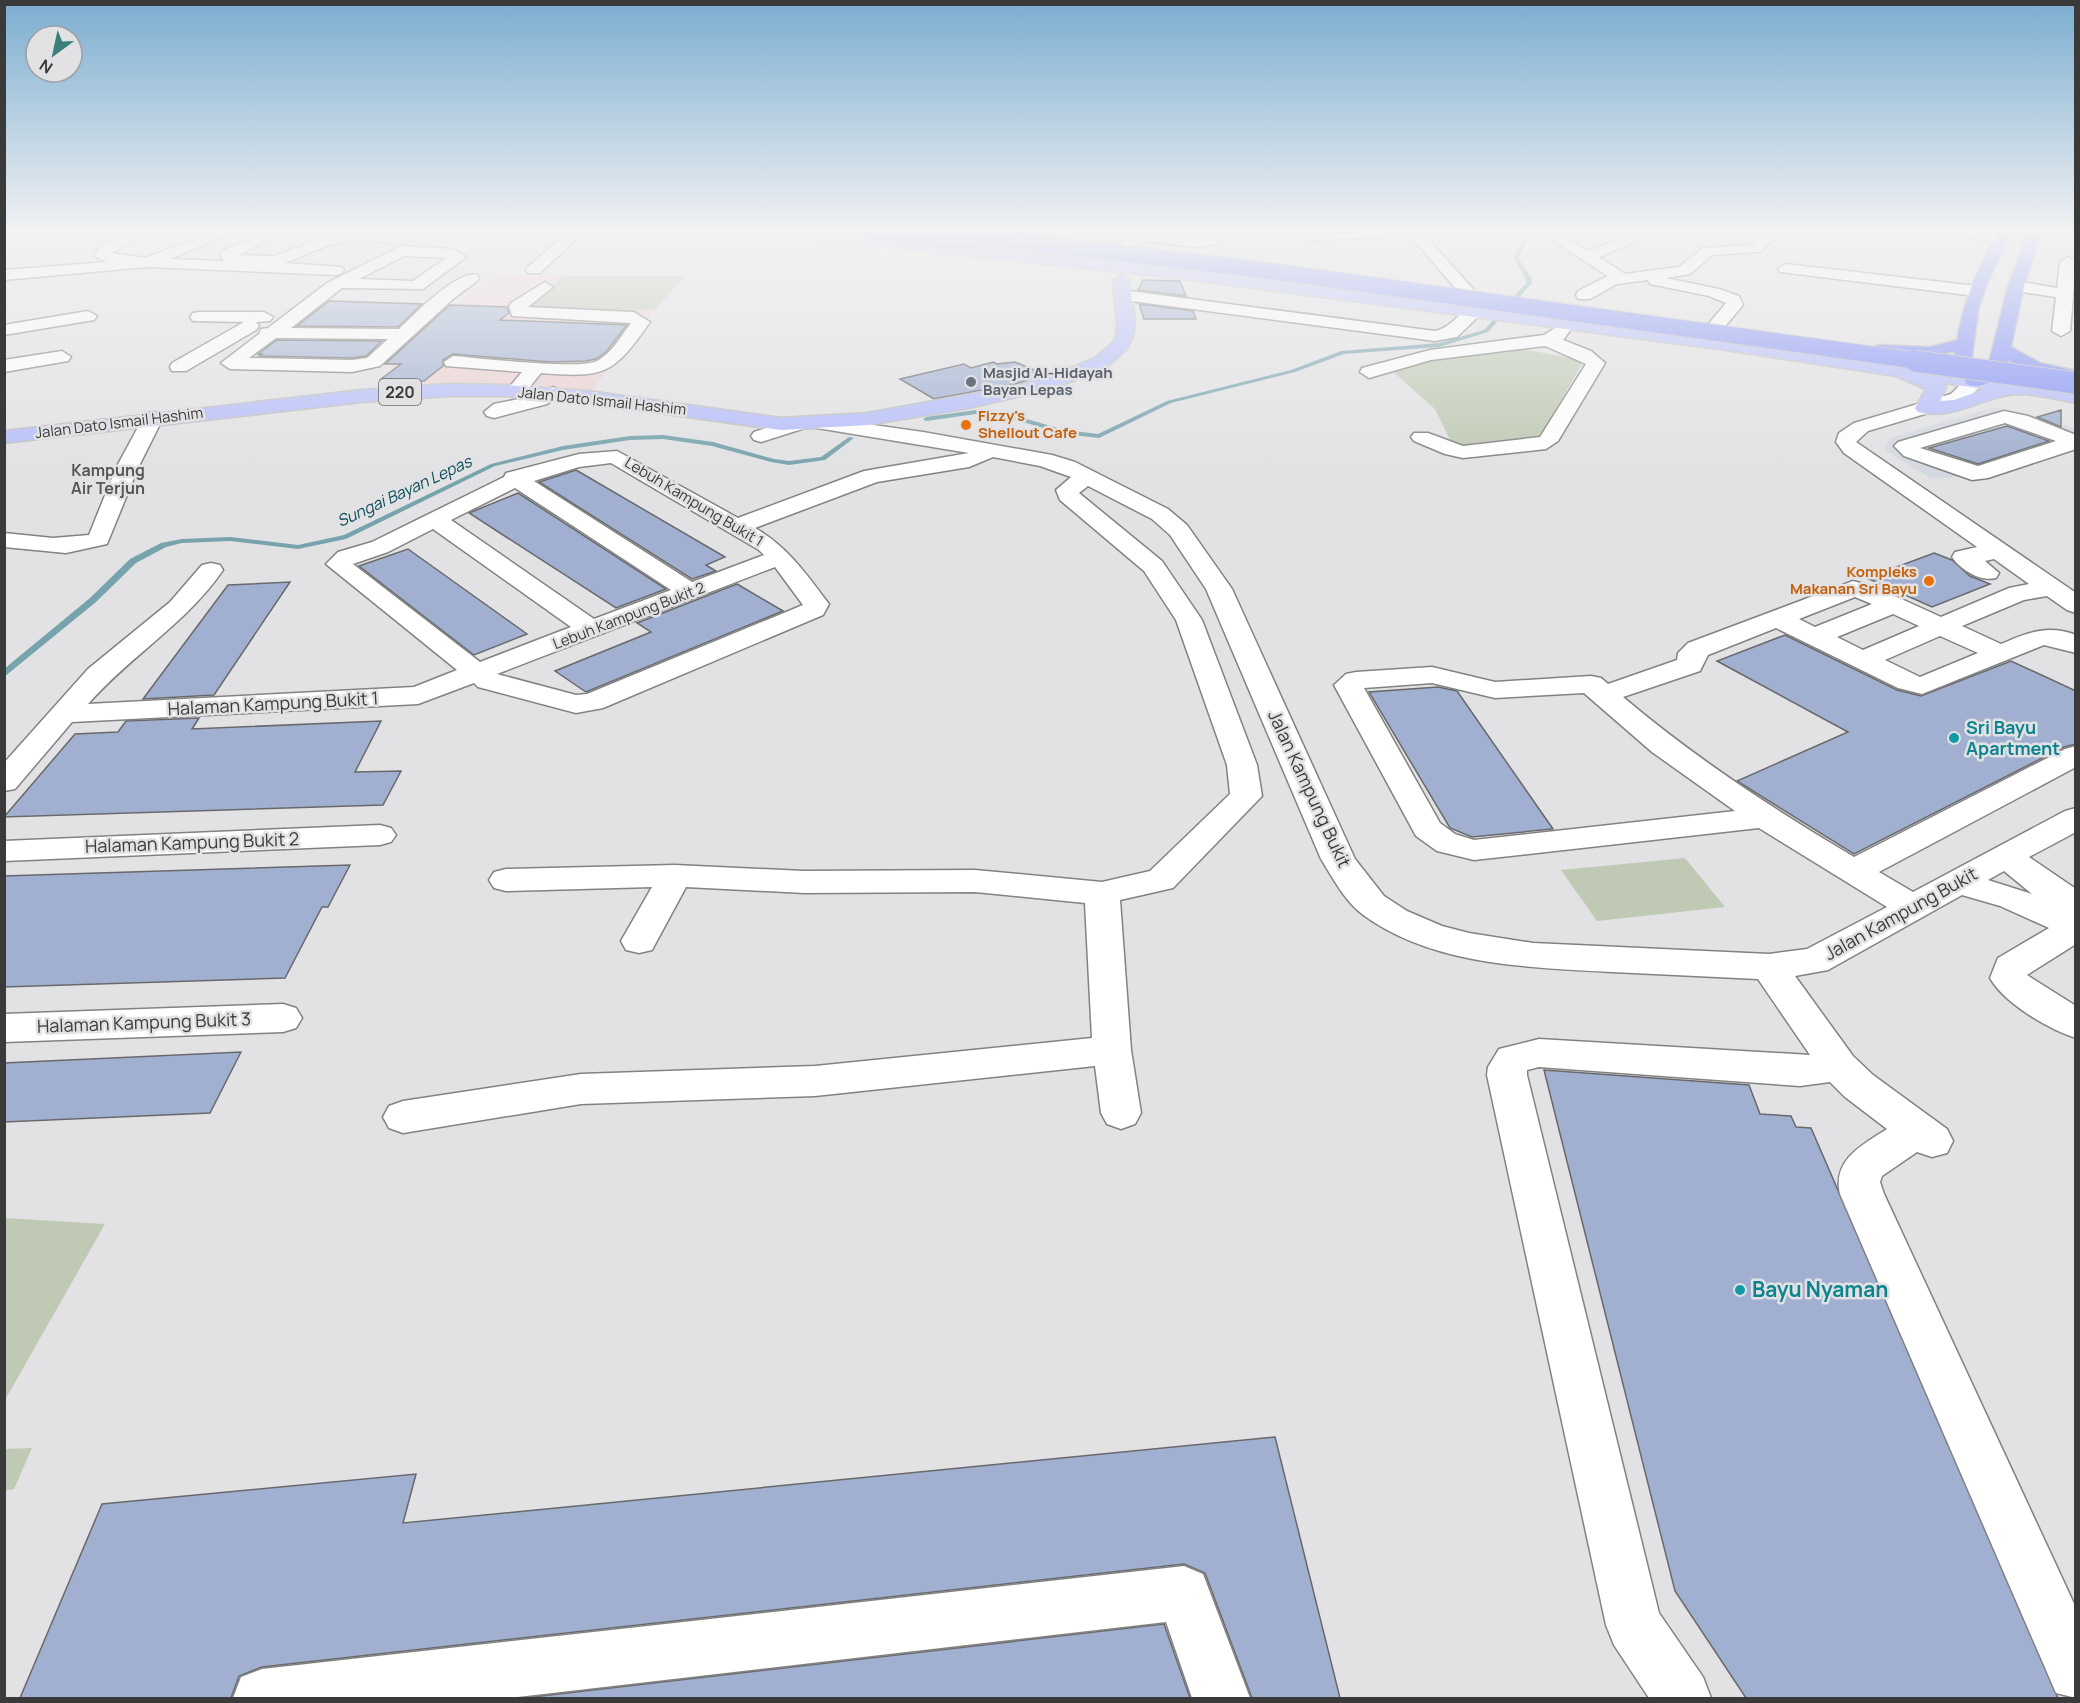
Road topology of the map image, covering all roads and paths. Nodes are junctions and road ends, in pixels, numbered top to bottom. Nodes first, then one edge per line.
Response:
1 (282, 312) edge
2 (427, 312) edge
3 (529, 312) edge
4 (1126, 312) edge
5 (1285, 312) edge
6 (1477, 312) edge
7 (1524, 312) edge
8 (1550, 312) edge
9 (1614, 312) edge
10 (1728, 312) edge
11 (1971, 312) edge
12 (2009, 312) edge
13 (2063, 312) edge
14 (1481, 313) junction
15 (88, 315) dead end
16 (199, 316) dead end
17 (270, 320) junction
18 (1566, 324) junction
19 (1715, 327) junction
20 (4, 330) edge
21 (2061, 330) dead end
22 (403, 334) junction
23 (1547, 340) junction
24 (1697, 342) junction
25 (1965, 343) junction
26 (2000, 348) junction
27 (1870, 350) junction
28 (62, 357) dead end
29 (453, 362) dead end
30 (1962, 363) junction
31 (4, 366) edge
32 (179, 367) dead end
33 (536, 367) junction
34 (1369, 372) dead end
35 (1986, 375) junction
36 (2076, 378) edge
37 (2076, 383) edge
38 (516, 391) junction
39 (2044, 391) junction
40 (553, 393) junction
41 (2076, 395) edge
42 (1921, 409) junction
43 (911, 411) junction
44 (494, 412) dead end
45 (153, 418) junction
46 (824, 424) junction
47 (795, 425) junction
48 (1963, 427) junction
49 (761, 436) dead end
50 (4, 437) edge
51 (916, 437) junction
52 (1421, 437) dead end
53 (990, 449) junction
54 (927, 468) junction
55 (1086, 477) junction
56 (514, 478) junction
57 (434, 519) junction
58 (737, 527) junction
59 (4, 540) edge
60 (1999, 551) junction
61 (780, 557) junction
62 (212, 570) dead end
63 (1987, 573) dead end
64 (2052, 588) junction
65 (691, 592) junction
66 (2076, 604) edge
67 (1893, 605) junction
68 (1776, 618) junction
69 (1942, 627) junction
70 (592, 630) junction
71 (1814, 637) junction
72 (2076, 645) edge
73 (2001, 654) junction
74 (1863, 660) junction
75 (478, 674) junction
76 (1605, 694) junction
77 (64, 714) junction
78 (2076, 755) edge
79 (4, 782) edge
80 (2076, 818) edge
81 (1765, 819) junction
82 (380, 835) dead end
83 (4, 851) edge
84 (2006, 856) junction
85 (1854, 872) junction
86 (675, 876) junction
87 (506, 880) dead end
88 (1959, 883) junction
89 (1102, 893) junction
90 (2076, 905) edge
91 (1914, 908) junction
92 (2076, 926) edge
93 (639, 941) dead end
94 (1769, 967) junction
95 (283, 1018) dead end
96 (2076, 1024) edge
97 (4, 1028) edge
98 (1112, 1050) junction
99 (1839, 1066) junction
100 (1121, 1113) dead end
101 (403, 1117) dead end
102 (2076, 1673) edge
103 (262, 1698) edge
104 (1221, 1698) edge
105 (1682, 1698) edge

1 - 17 street
2 - 22 street
3 - 33 street
4 - 43 main road, Jalan Dato Ismail Hashim / 220
5 - 14 street
6 - 14 main road
7 - 35 highway, bridge
8 - 35 highway, bridge
9 - 19 main road
10 - 19 street
11 - 25 highway
12 - 26 highway
13 - 21 street
14 - 18 main road
15 - 20 street
16 - 17 street
17 - 22 street
17 - 22 street
17 - 32 street
18 - 23 street
18 - 24 main road
19 - 27 main road
23 - 34 street
23 - 52 street
24 - 35 main road
24 - 42 main road
25 - 27 highway
25 - 30 highway
26 - 35 highway
26 - 36 highway
27 - 30 main road
28 - 31 street
29 - 33 street
30 - 35 highway
33 - 38 street
35 - 36 main road
35 - 37 highway, bridge
35 - 39 main road
35 - 41 highway
35 - 42 street
38 - 40 main road, Jalan Dato Ismail Hashim / 220
38 - 45 main road, Jalan Dato Ismail Hashim / 220
39 - 41 main road
39 - 42 main road
40 - 44 street
40 - 47 main road, Jalan Dato Ismail Hashim / 220
42 - 48 street
42 - 60 street
43 - 46 main road, Jalan Dato Ismail Hashim / 220
43 - 51 main road
45 - 50 main road, Jalan Dato Ismail Hashim / 220
45 - 59 street
46 - 47 main road, Jalan Dato Ismail Hashim / 220
46 - 51 street, Jalan Kampung Bukit
47 - 49 street
48 - 48 street
51 - 53 street, Jalan Kampung Bukit
51 - 54 street
53 - 54 street
53 - 55 street, Jalan Kampung Bukit
54 - 58 street
55 - 89 street
55 - 94 street, Jalan Kampung Bukit
56 - 57 street
56 - 58 street, Lebuh Kampung Bukit 1
56 - 65 street
57 - 70 street
57 - 75 street
58 - 61 street, Lebuh Kampung Bukit 1
60 - 63 street
60 - 64 street
61 - 65 street, Lebuh Kampung Bukit 2
61 - 75 street, Lebuh Kampung Bukit 1
62 - 77 street
64 - 66 street
64 - 69 street
65 - 70 street, Lebuh Kampung Bukit 2
67 - 68 street
67 - 69 street
67 - 71 street
68 - 71 street
68 - 76 street
69 - 73 street
69 - 74 street
70 - 75 street, Lebuh Kampung Bukit 2
71 - 74 street
72 - 73 street
73 - 74 street
75 - 77 street, Halaman Kampung Bukit 1
76 - 81 street
76 - 81 street
77 - 79 street
78 - 85 street
80 - 84 street, Jalan Kampung Bukit
81 - 85 street
82 - 83 street, Halaman Kampung Bukit 2
84 - 88 street, Jalan Kampung Bukit
84 - 90 street
85 - 91 street
86 - 87 street
86 - 89 street
86 - 93 street
88 - 91 street, Jalan Kampung Bukit
88 - 92 street
89 - 98 street
91 - 94 street, Jalan Kampung Bukit
92 - 96 street
94 - 99 street
95 - 97 street, Halaman Kampung Bukit 3
98 - 100 street
98 - 101 street
99 - 102 street
99 - 105 street
103 - 104 street

